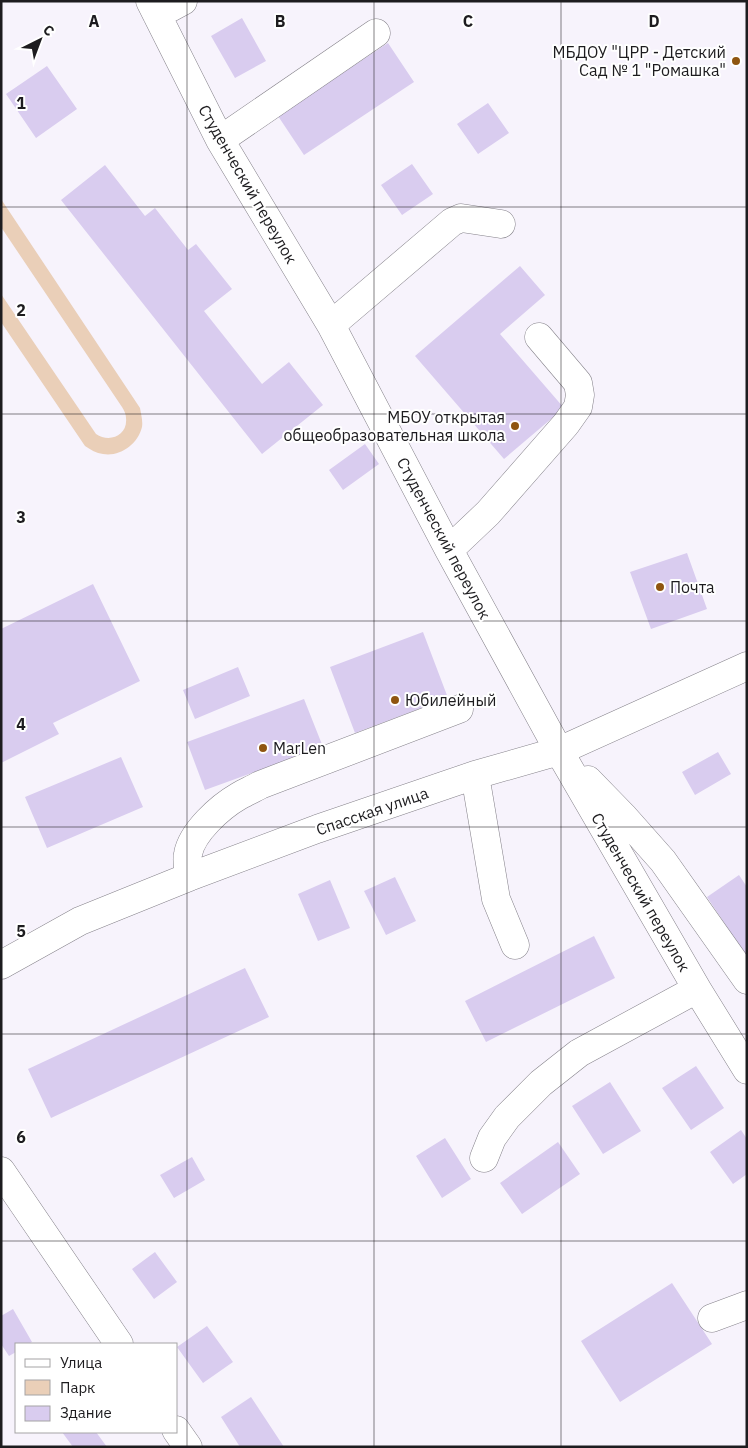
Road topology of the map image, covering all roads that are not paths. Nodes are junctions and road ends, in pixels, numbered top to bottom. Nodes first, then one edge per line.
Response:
1 (183, 1) edge
2 (154, 8) edge
3 (376, 33) dead end
4 (220, 140) junction
5 (500, 224) dead end
6 (331, 325) junction
7 (539, 337) dead end
8 (449, 550) junction
9 (747, 666) edge
10 (459, 709) dead end
11 (559, 751) junction
12 (475, 775) junction
13 (189, 877) junction
14 (515, 945) dead end
15 (1, 965) edge
16 (747, 980) edge
17 (697, 989) junction
18 (747, 1070) edge
19 (484, 1158) dead end
20 (1, 1171) edge
21 (747, 1305) edge
22 (712, 1318) dead end
23 (118, 1343) edge
24 (178, 1433) edge
25 (188, 1447) edge

1 - 2 street
2 - 4 street, Студенческий переулок
3 - 4 street
4 - 6 street, Студенческий переулок
5 - 6 street
6 - 8 street, Студенческий переулок
7 - 8 street
8 - 11 street, Студенческий переулок
9 - 11 street, Спасская улица
10 - 13 street
11 - 12 street, Спасская улица
11 - 16 street
11 - 17 street, Студенческий переулок
12 - 13 street, Спасская улица
12 - 14 street
13 - 15 street, Спасская улица
17 - 18 street, Студенческий переулок
17 - 19 street
20 - 23 street
21 - 22 street
24 - 25 street

